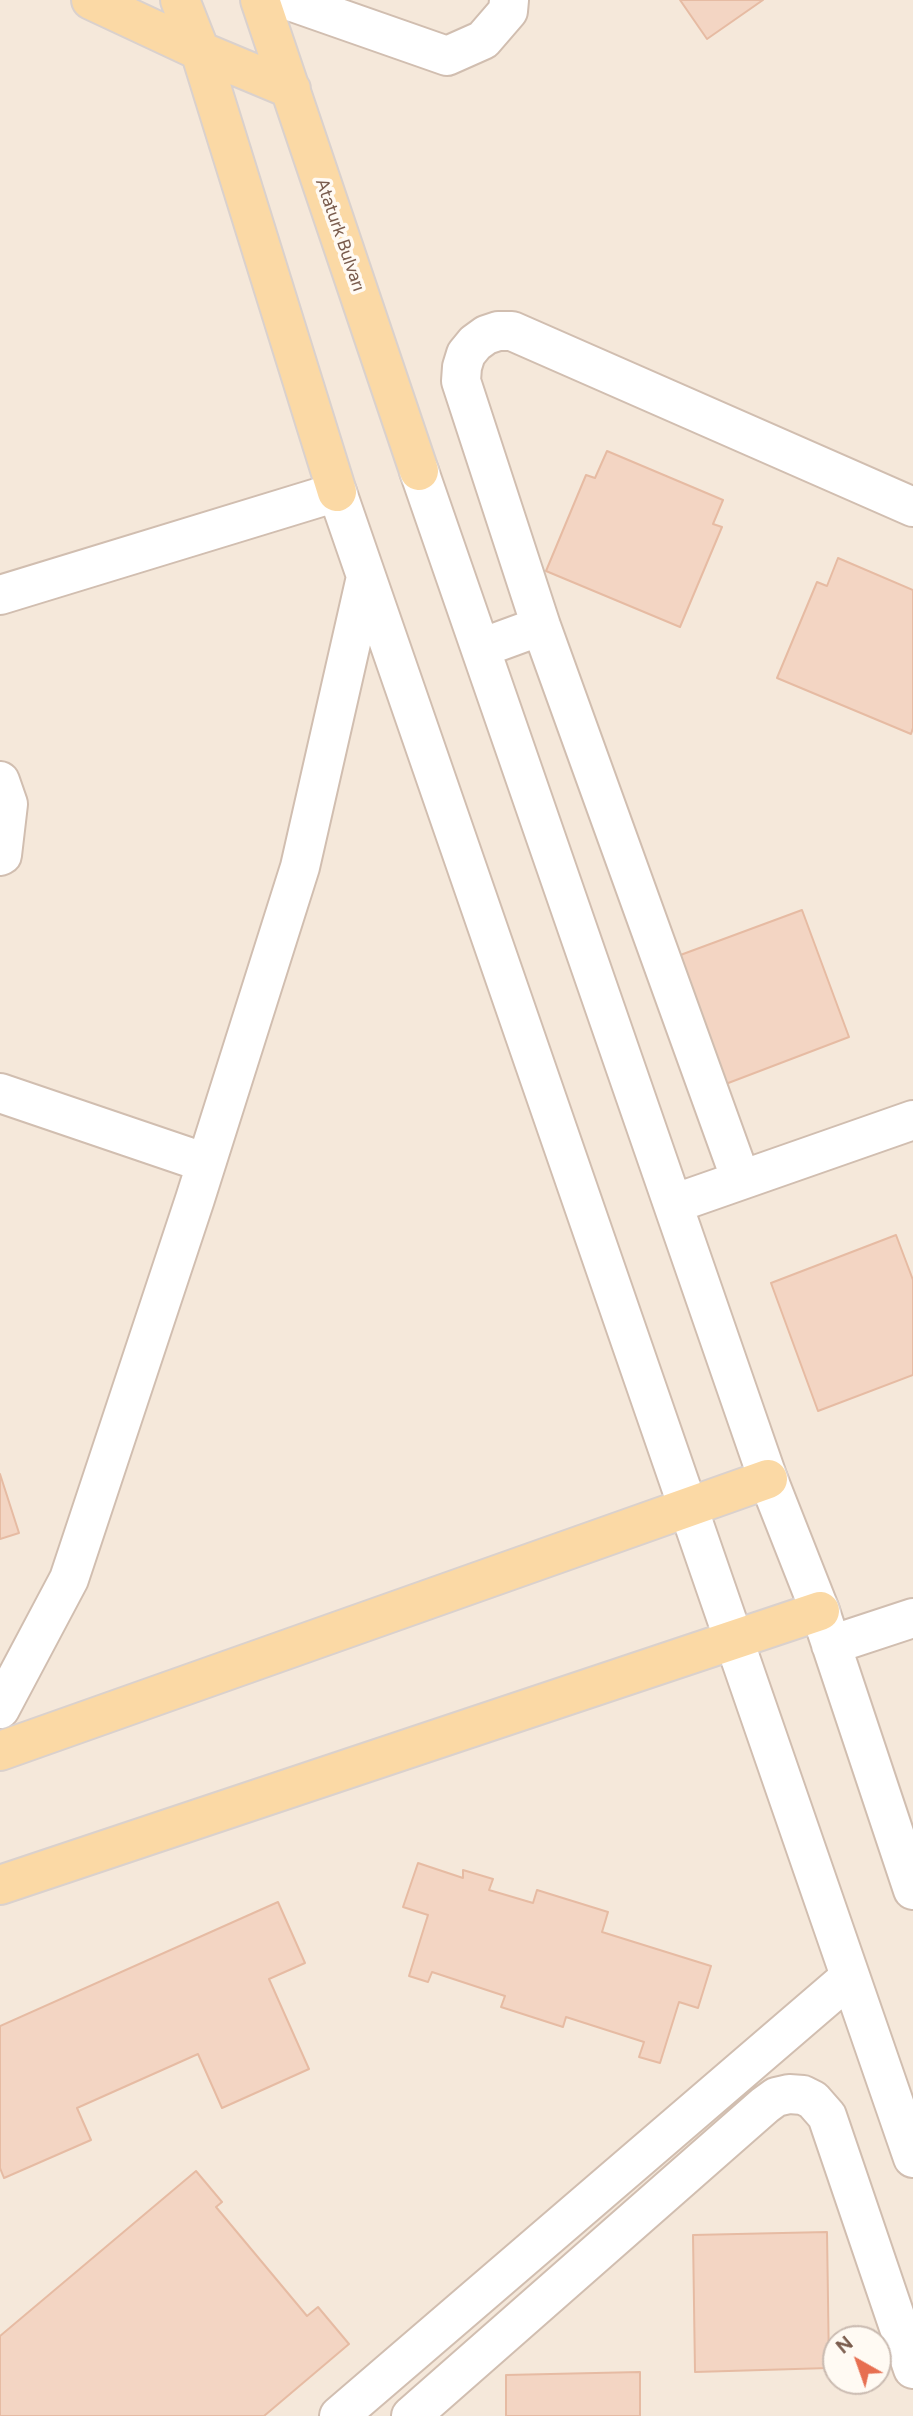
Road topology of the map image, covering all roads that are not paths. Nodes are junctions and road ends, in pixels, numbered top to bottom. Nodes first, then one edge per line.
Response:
1 (91, 0) edge
2 (180, 0) edge
3 (260, 0) edge
4 (287, 0) edge
5 (509, 0) edge
6 (200, 51) junction
7 (291, 89) junction
8 (419, 471) joint
9 (337, 492) junction
10 (913, 507) edge
11 (366, 577) junction
12 (0, 595) edge
13 (541, 626) junction
14 (481, 648) junction
15 (0, 781) edge
16 (0, 856) edge
17 (0, 1093) edge
18 (913, 1120) edge
19 (206, 1163) junction
20 (741, 1180) junction
21 (673, 1204) junction
22 (768, 1479) junction
23 (688, 1508) junction
24 (913, 1618) edge
25 (825, 1628) junction
26 (734, 1640) junction
27 (0, 1709) edge
28 (0, 1751) edge
29 (0, 1885) edge
30 (913, 1890) edge
31 (850, 1977) junction
32 (654, 2146) junction
33 (913, 2158) edge
34 (683, 2176) junction
35 (451, 2320) junction
36 (481, 2355) junction
37 (913, 2369) edge
38 (339, 2416) edge
39 (411, 2416) edge

1 - 6 main road
2 - 6 main road
3 - 7 main road, Ataturk Bulvarı
4 - 5 street
6 - 7 main road
6 - 9 main road
7 - 8 main road, Ataturk Bulvarı
8 - 14 street
9 - 11 street
9 - 12 street
10 - 13 street
11 - 19 street
11 - 23 street
13 - 14 street
13 - 20 street
14 - 21 street
15 - 16 street
17 - 19 street
18 - 20 street
19 - 27 street
20 - 21 street
21 - 22 street
22 - 23 main road
22 - 25 street
23 - 26 street
23 - 28 main road
24 - 25 street
25 - 26 main road
25 - 30 street
26 - 29 main road
26 - 31 street
31 - 32 street
31 - 33 street
32 - 34 street
32 - 35 street
34 - 36 street
34 - 37 street
35 - 36 street
35 - 38 street
36 - 39 street

